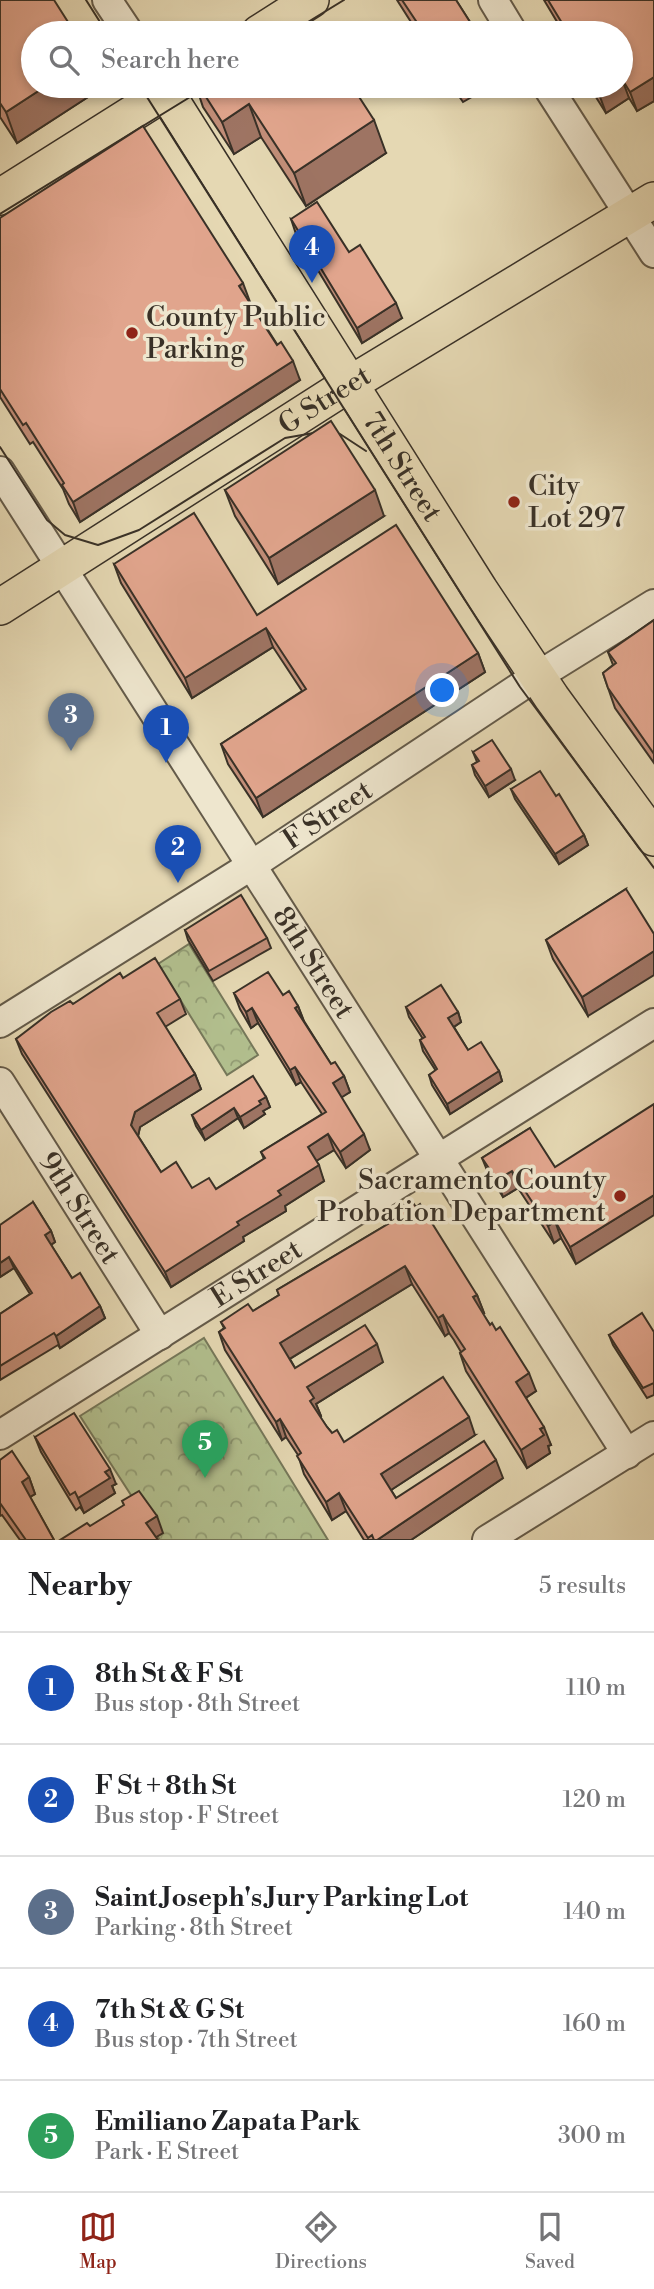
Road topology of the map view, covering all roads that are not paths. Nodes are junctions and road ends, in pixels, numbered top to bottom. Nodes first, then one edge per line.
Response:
1 (107, 0) edge
2 (311, 0) edge
3 (493, 0) edge
4 (121, 21) edge
5 (278, 21) edge
6 (506, 21) edge
7 (153, 98) edge
8 (174, 98) edge
9 (556, 98) edge
10 (0, 197) edge
11 (642, 207) edge
12 (654, 253) edge
13 (350, 384) junction
14 (0, 471) edge
15 (63, 567) junction
16 (654, 604) edge
17 (0, 607) edge
18 (537, 676) junction
19 (654, 838) edge
20 (252, 865) junction
21 (0, 1023) edge
22 (654, 1023) edge
23 (0, 1082) edge
24 (440, 1158) junction
25 (160, 1335) junction
26 (0, 1435) edge
27 (654, 1436) edge
28 (627, 1454) junction
29 (488, 1540) edge

1 - 4 street
2 - 5 main road
3 - 6 street
7 - 10 main road
8 - 13 main road, 7th Street
9 - 11 street
11 - 12 street
11 - 13 main road, G Street
13 - 15 main road, G Street
13 - 18 main road, 7th Street
14 - 15 street, 8th Street
15 - 17 main road, G Street
15 - 20 street, 8th Street
16 - 18 street, F Street
18 - 19 main road, 7th Street
18 - 20 street, F Street
20 - 21 street, F Street
20 - 24 street, 8th Street
22 - 24 street, E Street
23 - 25 street, 9th Street
24 - 25 street, E Street
24 - 28 street, 8th Street
25 - 26 street, E Street
27 - 28 street
28 - 29 street

